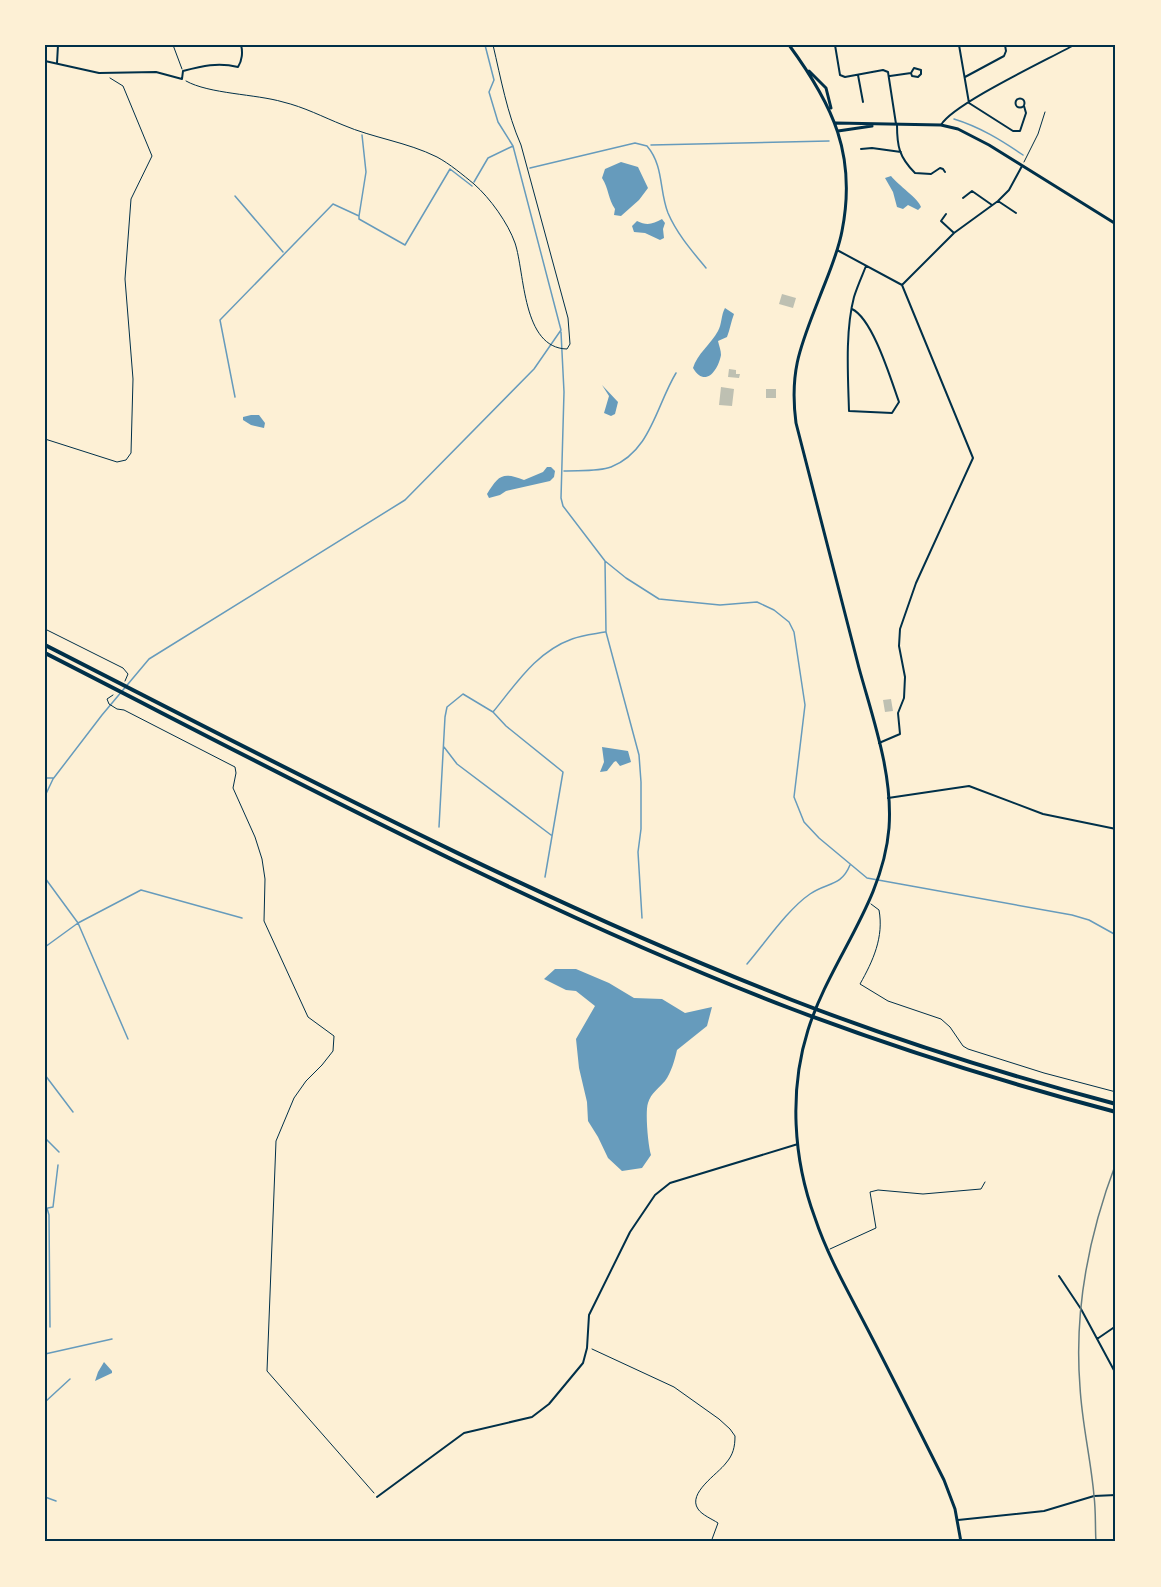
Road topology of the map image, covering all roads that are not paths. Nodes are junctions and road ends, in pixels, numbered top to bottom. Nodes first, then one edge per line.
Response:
1 (58, 45) edge
2 (173, 45) edge
3 (241, 45) edge
4 (790, 45) edge
5 (796, 45) edge
6 (835, 45) edge
7 (959, 45) edge
8 (1005, 45) edge
9 (1074, 45) edge
10 (45, 61) edge
11 (57, 64) junction
12 (806, 68) junction
13 (183, 72) junction
14 (911, 74) dead end
15 (858, 75) junction
16 (890, 76) junction
17 (966, 77) junction
18 (863, 102) dead end
19 (969, 103) junction
20 (1024, 106) dead end
21 (831, 111) junction
22 (836, 123) junction
23 (896, 124) junction
24 (882, 125) junction
25 (941, 125) junction
26 (838, 131) junction
27 (861, 149) dead end
28 (901, 152) junction
29 (1022, 166) junction
30 (945, 172) dead end
31 (963, 198) dead end
32 (998, 201) junction
33 (992, 205) junction
34 (1016, 213) dead end
35 (946, 214) dead end
36 (1116, 224) edge
37 (954, 233) junction
38 (837, 250) junction
39 (866, 266) junction
40 (902, 285) junction
41 (852, 309) junction
42 (45, 645) edge
43 (45, 653) edge
44 (879, 743) junction
45 (888, 798) junction
46 (1116, 829) edge
47 (870, 903) junction
48 (1116, 1092) edge
49 (1116, 1104) edge
50 (1116, 1112) edge
51 (798, 1144) junction
52 (985, 1182) dead end
53 (828, 1250) junction
54 (1059, 1276) dead end
55 (1116, 1326) edge
56 (1097, 1339) junction
57 (1116, 1374) edge
58 (1116, 1495) edge
59 (378, 1497) road end
60 (958, 1520) junction
61 (962, 1542) edge

1 - 11 street
2 - 13 lane
3 - 13 street
4 - 5 street
4 - 12 main road
6 - 15 street
7 - 17 street
8 - 17 street
9 - 19 street
10 - 11 street
11 - 13 street
12 - 21 main road
12 - 21 main road
14 - 16 street
15 - 16 street
15 - 18 street
16 - 23 street
17 - 19 street
19 - 20 street
19 - 25 street
21 - 22 main road
22 - 24 main road
22 - 26 main road
23 - 24 main road
23 - 25 main road
23 - 28 street
24 - 26 main road
25 - 29 main road
26 - 38 main road
27 - 28 street
28 - 30 street
29 - 32 street
29 - 36 main road
31 - 33 street
32 - 33 street
32 - 34 street
33 - 37 street
35 - 37 street
37 - 40 street
38 - 39 street
38 - 44 main road
39 - 40 street
39 - 41 street
40 - 44 street
41 - 41 street
42 - 49 highway
43 - 50 highway
44 - 45 main road
45 - 46 street
45 - 47 main road
47 - 48 lane
47 - 51 main road
51 - 53 main road
51 - 59 street
52 - 53 lane
53 - 60 main road
54 - 56 street
55 - 56 street
56 - 57 street
58 - 60 street
60 - 61 main road

